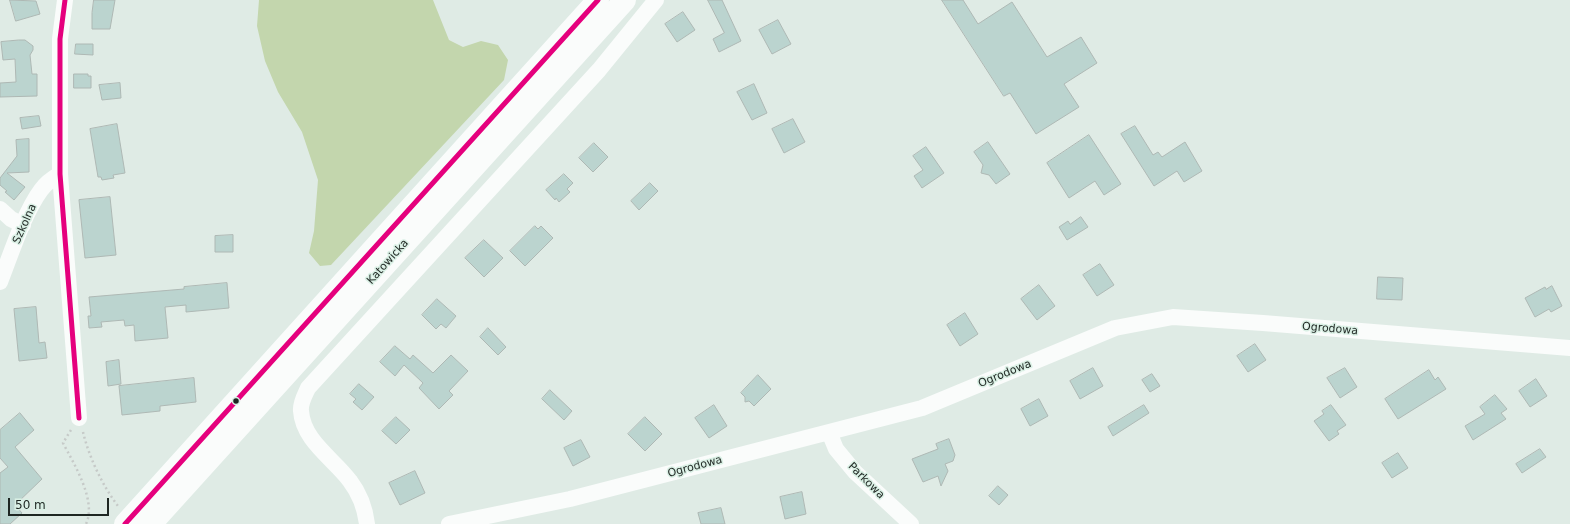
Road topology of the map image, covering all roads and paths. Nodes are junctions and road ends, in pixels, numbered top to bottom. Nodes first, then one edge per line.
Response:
1 (65, 0) edge
2 (598, 0) edge
3 (625, 0) edge
4 (656, 0) edge
5 (60, 174) junction
6 (0, 209) edge
7 (23, 225) junction
8 (0, 282) edge
9 (1570, 348) edge
10 (79, 418) junction
11 (829, 432) junction
12 (127, 522) edge
13 (86, 524) edge
14 (151, 524) edge
15 (367, 524) edge
16 (449, 524) edge
17 (911, 524) edge

1 - 5 street
2 - 12 main road, Katowicka
3 - 14 main road, Katowicka
4 - 15 street
5 - 7 street, Szkolna
5 - 10 street
6 - 7 street
7 - 8 street, Szkolna
9 - 11 street, Ogrodowa
10 - 12 path
10 - 13 path
11 - 16 street, Ogrodowa
11 - 17 street, Parkowa

